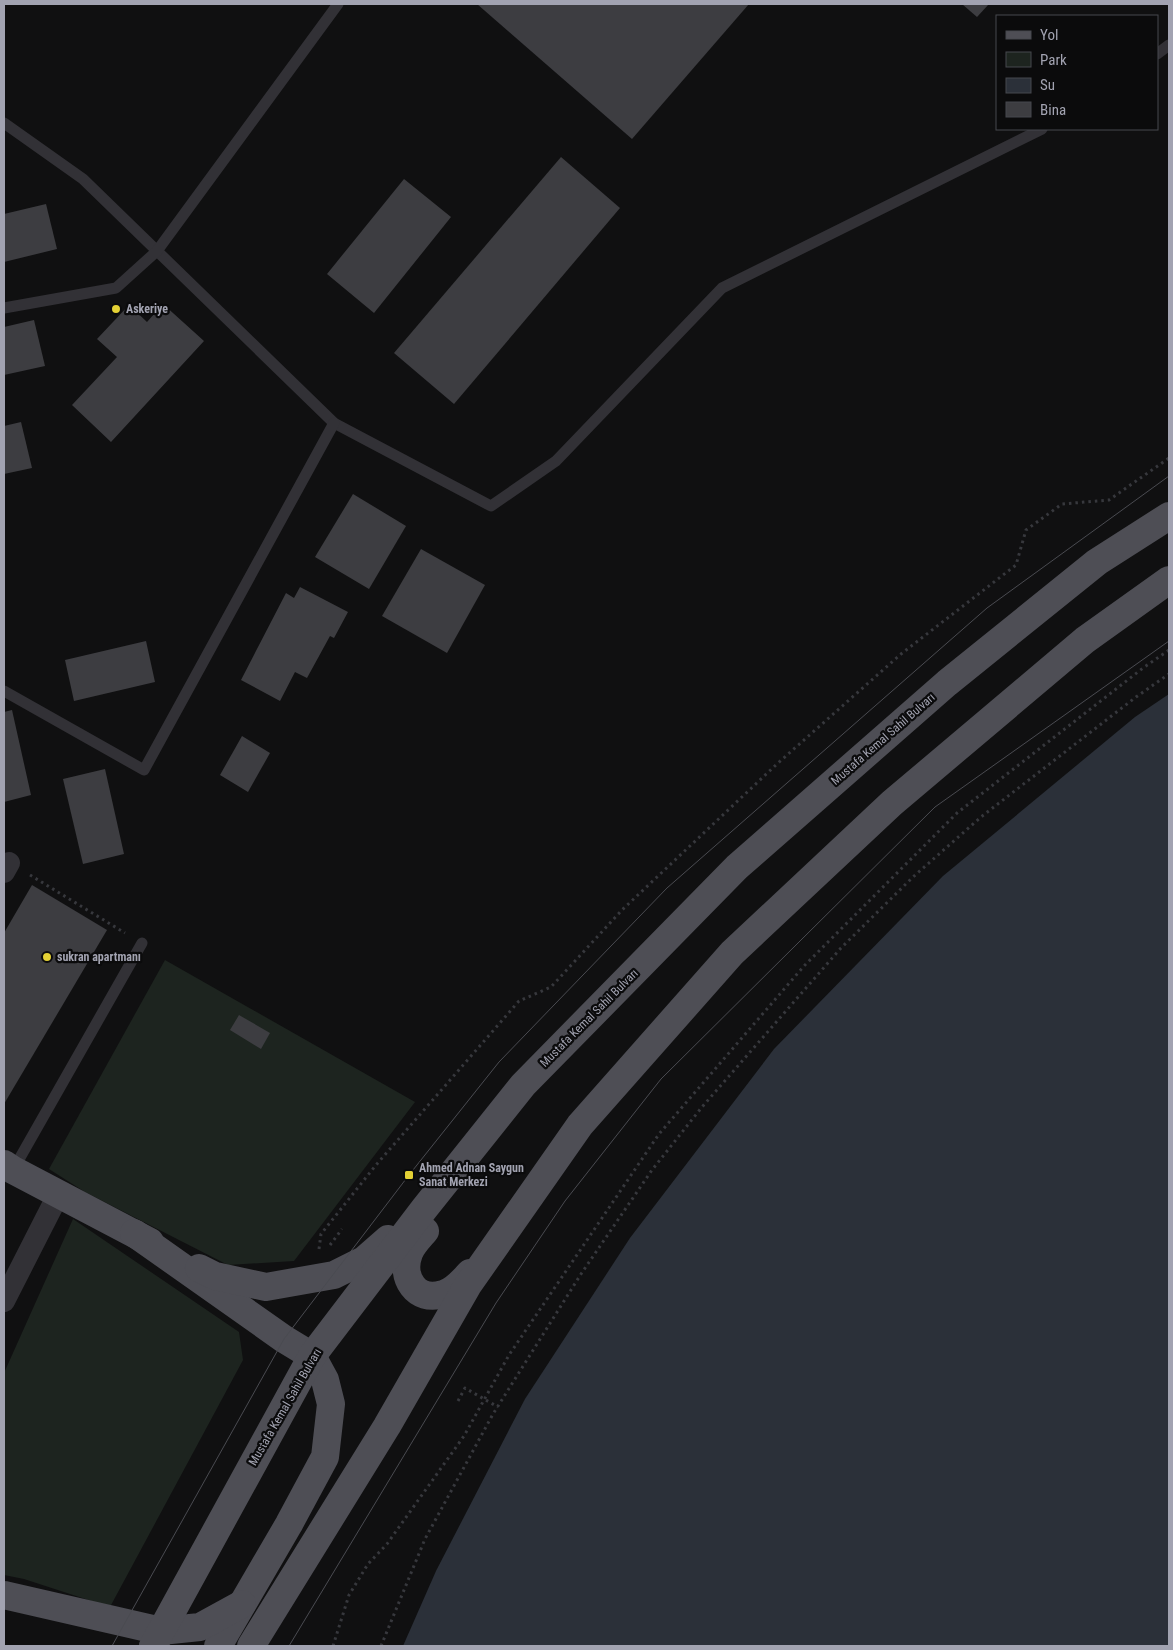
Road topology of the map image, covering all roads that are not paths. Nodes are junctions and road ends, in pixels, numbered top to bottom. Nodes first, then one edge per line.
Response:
1 (338, 4) edge
2 (1169, 45) edge
3 (1158, 53) edge
4 (4, 123) edge
5 (1040, 130) edge
6 (157, 251) junction
7 (4, 308) edge
8 (334, 423) junction
9 (1169, 516) edge
10 (1169, 580) edge
11 (4, 690) edge
12 (142, 943) road end
13 (523, 1085) junction
14 (8, 1167) edge
15 (59, 1193) junction
16 (424, 1209) junction
17 (134, 1233) junction
18 (491, 1252) junction
19 (4, 1301) edge
20 (312, 1356) junction
21 (343, 1497) junction
22 (4, 1595) edge
23 (242, 1604) junction
24 (157, 1639) edge
25 (218, 1646) edge
26 (251, 1646) edge

1 - 6 lane
2 - 3 lane
4 - 6 lane
5 - 8 lane
6 - 7 lane
6 - 8 lane
8 - 11 lane
9 - 13 main road, Mustafa Kemal Sahil Bulvarı
10 - 18 main road
12 - 14 lane
13 - 16 main road, Mustafa Kemal Sahil Bulvarı
13 - 18 main road
14 - 15 main road
15 - 17 main road
15 - 19 street
16 - 17 main road
16 - 20 main road, Mustafa Kemal Sahil Bulvarı
17 - 20 main road
18 - 21 main road
20 - 23 main road
20 - 24 main road, Mustafa Kemal Sahil Bulvarı
21 - 23 main road
21 - 26 main road
22 - 24 main road
23 - 24 main road
23 - 25 main road

